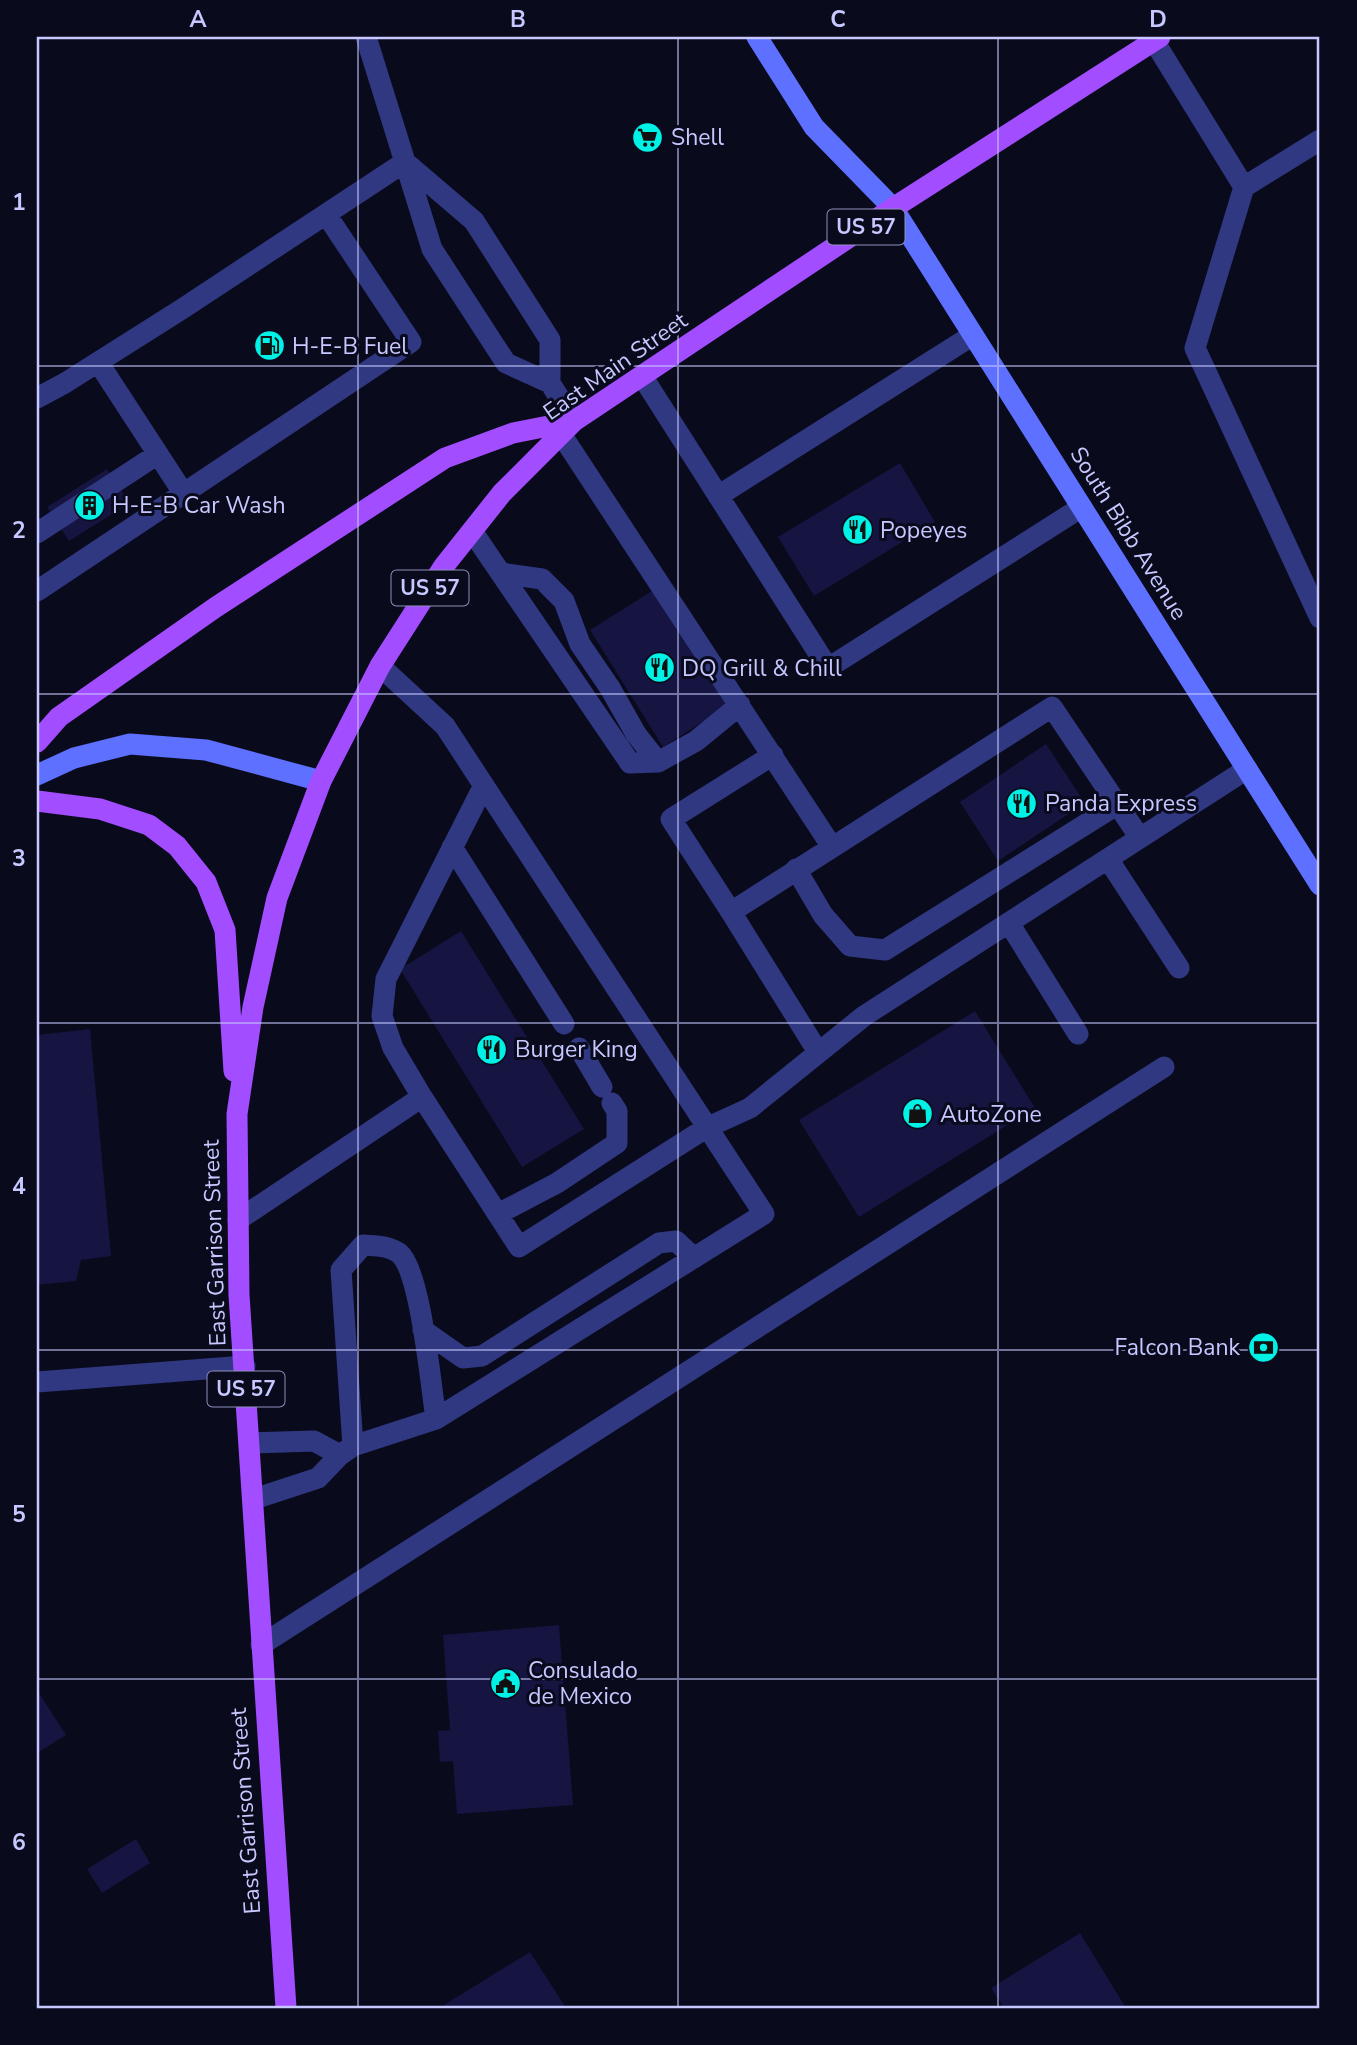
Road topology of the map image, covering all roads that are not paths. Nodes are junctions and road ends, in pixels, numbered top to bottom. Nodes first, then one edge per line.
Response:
1 (366, 37) edge
2 (757, 37) edge
3 (1157, 39) edge
4 (1320, 140) edge
5 (405, 162) junction
6 (1244, 187) junction
7 (893, 208) junction
8 (326, 214) junction
9 (974, 335) junction
10 (99, 362) junction
11 (642, 376) junction
12 (550, 383) junction
13 (37, 398) edge
14 (568, 427) junction
15 (158, 454) junction
16 (184, 494) junction
17 (718, 496) junction
18 (1082, 508) junction
19 (472, 531) junction
20 (37, 533) edge
21 (501, 573) junction
22 (37, 591) edge
23 (1320, 618) edge
24 (380, 666) junction
25 (740, 705) junction
26 (37, 742) edge
27 (773, 755) junction
28 (658, 762) junction
29 (1247, 769) junction
30 (37, 775) edge
31 (321, 782) junction
32 (484, 785) junction
33 (37, 802) edge
34 (1118, 804) junction
35 (1140, 838) junction
36 (832, 846) junction
37 (452, 847) junction
38 (1108, 859) junction
39 (796, 869) junction
40 (1320, 885) edge
41 (731, 912) junction
42 (1009, 923) junction
43 (1179, 968) dead end
44 (564, 1024) dead end
45 (1078, 1034) dead end
46 (579, 1048) dead end
47 (818, 1052) junction
48 (1164, 1067) dead end
49 (422, 1097) junction
50 (237, 1114) junction
51 (706, 1128) junction
52 (498, 1214) junction
53 (238, 1220) junction
54 (694, 1258) junction
55 (423, 1330) junction
56 (245, 1366) junction
57 (37, 1382) edge
58 (436, 1419) junction
59 (250, 1443) junction
60 (346, 1451) junction
61 (254, 1499) junction
62 (261, 1645) junction
63 (286, 2008) edge

1 - 5 lane
2 - 7 main road, South Bibb Avenue
3 - 6 lane
3 - 7 main road, East Main Street / US 57
4 - 6 lane
5 - 8 lane
5 - 12 lane
5 - 12 lane
6 - 23 lane
7 - 9 main road, South Bibb Avenue
7 - 11 main road, East Main Street / US 57
8 - 10 lane
8 - 16 lane
9 - 17 lane
9 - 18 main road, South Bibb Avenue
10 - 13 lane
10 - 15 lane
11 - 14 main road, East Main Street / US 57
11 - 17 lane
12 - 14 lane
14 - 19 main road, East Main Street / US 57
14 - 25 lane
14 - 26 main road
15 - 16 lane
15 - 20 lane
16 - 22 lane
17 - 18 lane
18 - 29 main road, South Bibb Avenue
19 - 21 lane
19 - 24 main road, East Main Street / US 57
21 - 28 lane
21 - 28 lane
24 - 31 main road, East Main Street / US 57
24 - 32 lane
25 - 27 lane
25 - 28 lane
27 - 36 lane
27 - 41 lane
29 - 35 lane
29 - 40 main road, South Bibb Avenue
30 - 31 main road
31 - 50 main road, East Garrison Street / US 57
32 - 37 lane
32 - 51 lane
33 - 50 main road
34 - 35 lane
34 - 36 lane
34 - 39 lane
35 - 38 lane
36 - 39 lane
37 - 44 lane
37 - 49 lane
38 - 42 lane
38 - 43 lane
39 - 41 lane
41 - 47 lane
42 - 45 lane
42 - 47 lane
46 - 52 lane
47 - 51 lane
48 - 62 lane
49 - 52 lane
49 - 53 lane
50 - 53 main road, East Garrison Street / US 57
51 - 52 lane
51 - 54 lane
53 - 56 main road, East Garrison Street / US 57
54 - 55 lane
54 - 58 lane
55 - 58 lane
55 - 60 lane
56 - 57 lane
56 - 59 main road, East Garrison Street / US 57
58 - 60 lane
59 - 60 lane
59 - 61 main road, East Garrison Street / US 57
60 - 61 lane
61 - 62 main road, East Garrison Street / US 57
62 - 63 main road, East Garrison Street / US 57

